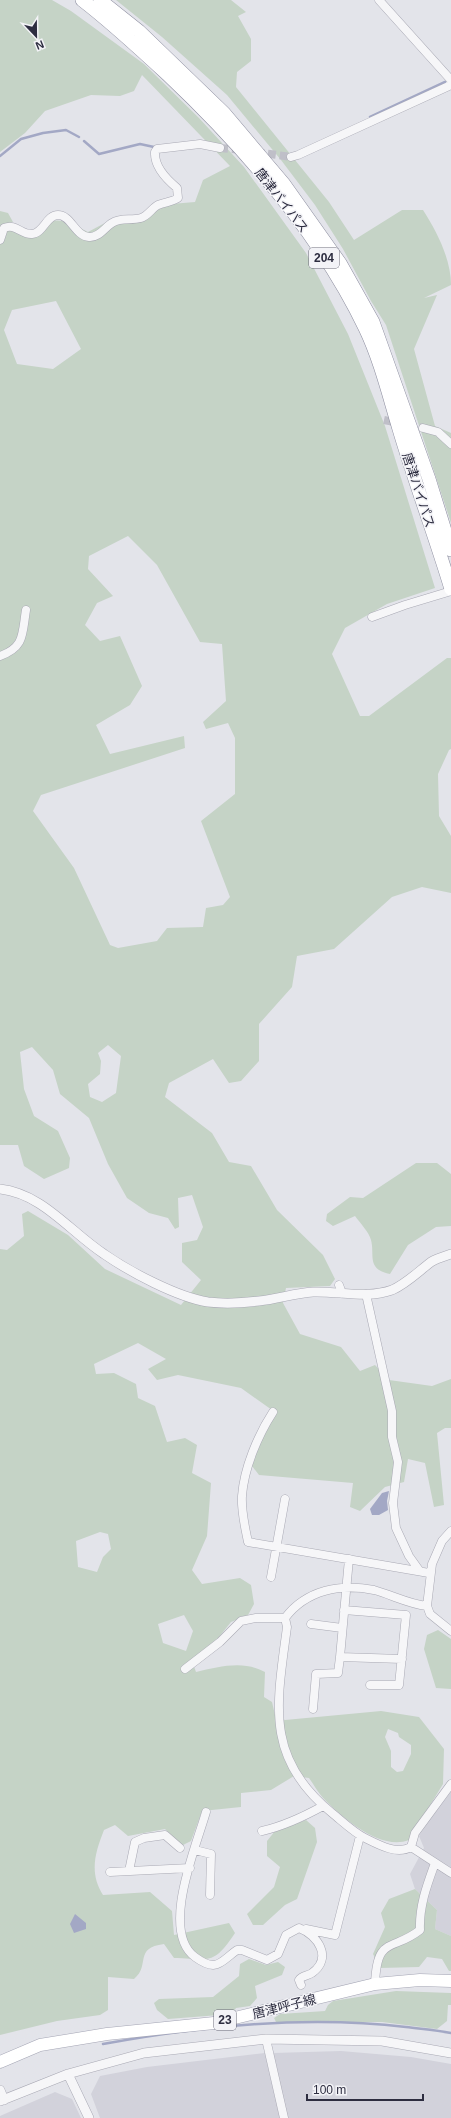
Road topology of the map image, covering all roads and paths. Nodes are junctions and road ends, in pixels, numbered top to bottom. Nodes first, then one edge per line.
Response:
1 (82, 0) edge
2 (100, 0) edge
3 (379, 0) edge
4 (451, 80) edge
5 (451, 84) edge
6 (220, 148) tunnel mouth
7 (291, 157) tunnel mouth
8 (0, 240) edge
9 (423, 428) tunnel mouth
10 (451, 444) edge
11 (451, 550) edge
12 (451, 590) edge
13 (26, 610) dead end
14 (372, 617) dead end
15 (0, 656) edge
16 (0, 1189) edge
17 (451, 1254) edge
18 (366, 1294) junction
19 (273, 1412) dead end
20 (285, 1500) dead end
21 (451, 1531) edge
22 (277, 1548) junction
23 (349, 1560) junction
24 (419, 1570) junction
25 (430, 1573) junction
26 (271, 1577) dead end
27 (346, 1587) junction
28 (427, 1606) junction
29 (344, 1610) junction
30 (285, 1618) junction
31 (311, 1624) dead end
32 (342, 1628) junction
33 (451, 1632) edge
34 (340, 1657) junction
35 (402, 1659) junction
36 (185, 1669) dead end
37 (370, 1684) dead end
38 (313, 1709) dead end
39 (451, 1784) edge
40 (323, 1806) junction
41 (206, 1812) dead end
42 (262, 1831) dead end
43 (360, 1836) junction
44 (411, 1847) junction
45 (180, 1848) dead end
46 (195, 1850) junction
47 (435, 1863) junction
48 (190, 1868) junction
49 (129, 1871) junction
50 (110, 1872) dead end
51 (451, 1873) edge
52 (210, 1895) dead end
53 (299, 1928) junction
54 (451, 1981) edge
55 (375, 1984) junction
56 (301, 1985) dead end
57 (266, 2039) junction
58 (451, 2053) edge
59 (0, 2062) edge
60 (68, 2074) junction
61 (0, 2090) edge
62 (2, 2100) edge
63 (89, 2118) edge
64 (284, 2118) edge

1 - 12 highway, 唐津バイパス / 204
2 - 11 highway, 唐津バイパス / 204
3 - 4 street
5 - 7 street
6 - 8 street
9 - 10 street
12 - 14 street
13 - 15 street
16 - 18 street
17 - 18 street
18 - 24 street
19 - 22 street
20 - 22 street
21 - 25 street
22 - 23 street
22 - 26 street
23 - 24 street
23 - 27 street
24 - 25 street
25 - 28 street
27 - 28 street
27 - 29 street
27 - 30 street
28 - 33 street
29 - 32 street
29 - 35 street
30 - 36 street
30 - 40 street
31 - 32 street
32 - 34 street
34 - 35 street
34 - 38 street
35 - 37 street
39 - 44 street
40 - 42 street
40 - 43 street
41 - 46 street
43 - 44 street
43 - 53 street
44 - 47 street
45 - 49 street
46 - 48 street
46 - 52 street
47 - 51 street
47 - 55 street
48 - 49 street
48 - 53 street
49 - 50 street
53 - 56 street
54 - 55 main road, 唐津呼子線 / 23
55 - 59 main road, 唐津呼子線 / 23
57 - 58 street
57 - 60 street
57 - 64 street
60 - 62 street
60 - 63 street
61 - 62 street

